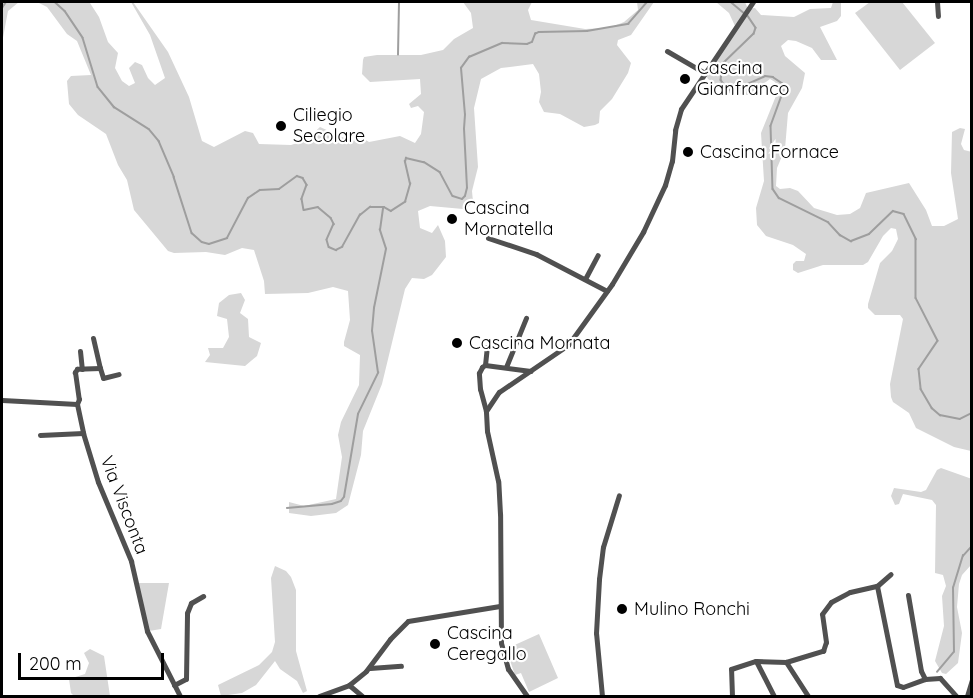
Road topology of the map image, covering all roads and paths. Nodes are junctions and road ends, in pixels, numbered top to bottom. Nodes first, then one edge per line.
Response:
1 (753, 2) edge
2 (937, 2) edge
3 (938, 16) dead end
4 (668, 51) dead end
5 (705, 73) junction
6 (488, 238) dead end
7 (598, 255) dead end
8 (585, 279) junction
9 (607, 291) junction
10 (526, 318) dead end
11 (93, 338) dead end
12 (487, 347) dead end
13 (80, 351) dead end
14 (485, 364) junction
15 (506, 367) junction
16 (100, 368) junction
17 (82, 369) junction
18 (531, 371) junction
19 (119, 374) dead end
20 (2, 400) edge
21 (77, 404) junction
22 (486, 411) junction
23 (83, 434) junction
24 (40, 435) dead end
25 (619, 495) dead end
26 (891, 574) dead end
27 (877, 586) junction
28 (908, 595) dead end
29 (204, 596) dead end
30 (500, 606) junction
31 (756, 661) junction
32 (786, 662) junction
33 (401, 666) dead end
34 (368, 668) junction
35 (926, 679) junction
36 (972, 680) edge
37 (174, 685) junction
38 (349, 685) junction
39 (180, 696) edge
40 (319, 696) edge
41 (362, 696) edge
42 (527, 696) edge
43 (602, 696) edge
44 (732, 696) edge
45 (774, 696) edge
46 (808, 696) edge
47 (956, 696) edge
48 (967, 696) edge

1 - 5 street
2 - 3 street
4 - 5 street
5 - 9 street
6 - 8 street
7 - 8 street
8 - 9 street
9 - 18 street
10 - 15 street
11 - 16 street
12 - 14 street
13 - 17 street
14 - 15 street
14 - 22 street
15 - 18 street
16 - 17 street
16 - 19 street
17 - 21 street, Via Visconta
18 - 22 street
20 - 21 street
21 - 23 street, Via Visconta
22 - 30 street
23 - 24 street
23 - 37 street, Via Visconta
25 - 43 street
26 - 27 street
27 - 32 street
27 - 35 street
28 - 35 street
29 - 37 street
30 - 34 street
30 - 42 street
31 - 32 street
31 - 44 street
31 - 45 street
32 - 46 street
33 - 34 street
34 - 38 street
35 - 47 street
36 - 48 street
37 - 39 street, Via Visconta
38 - 40 street
38 - 41 street

